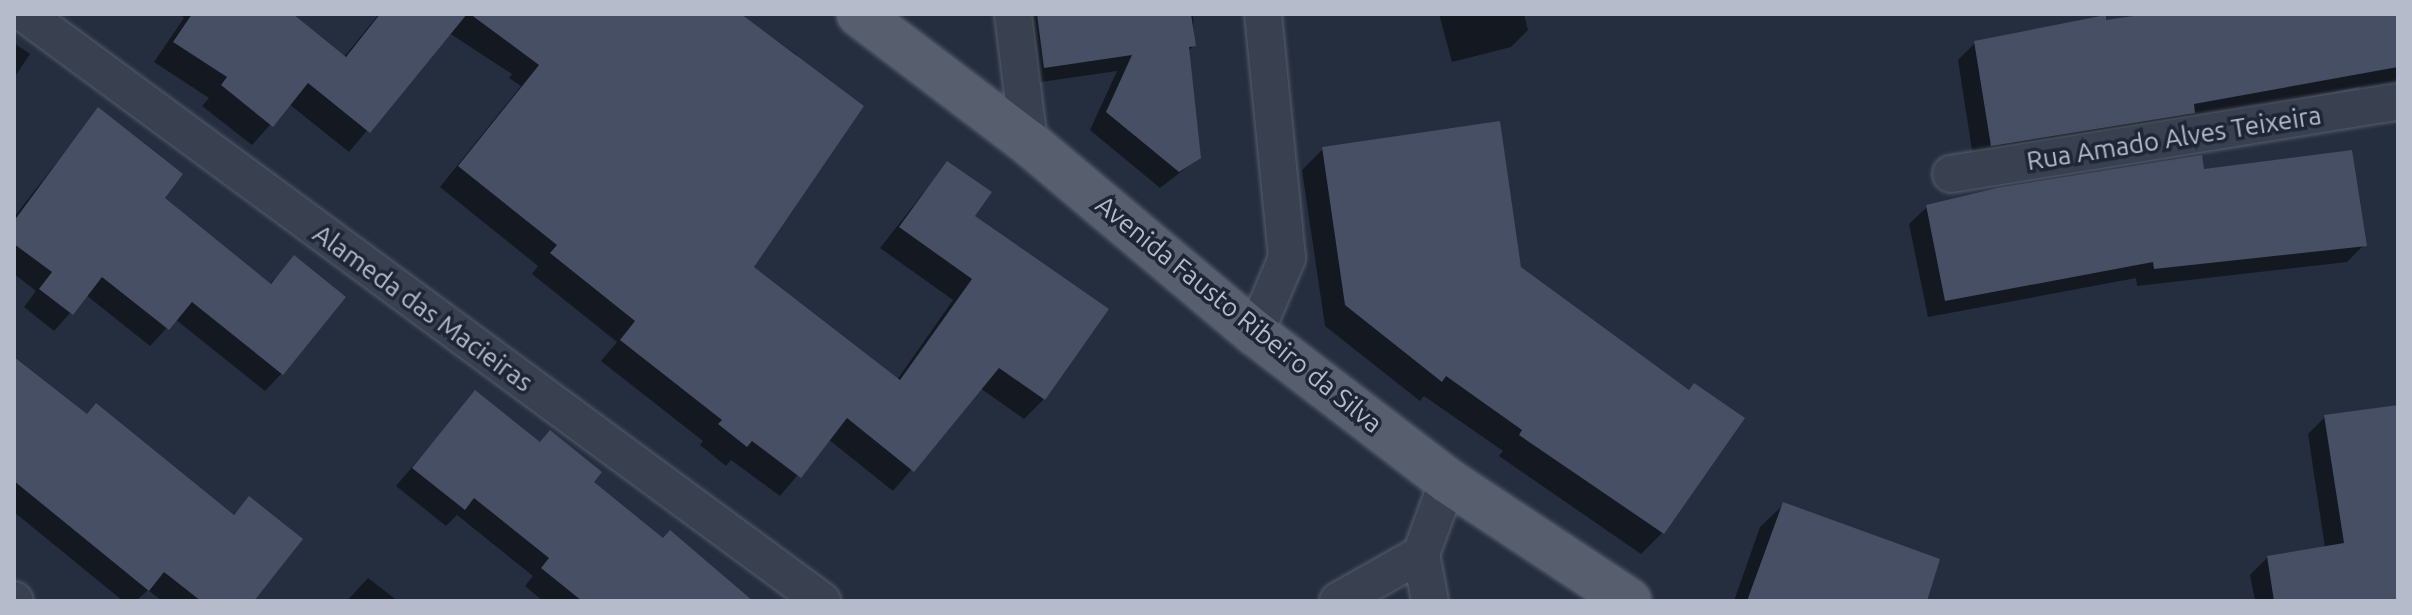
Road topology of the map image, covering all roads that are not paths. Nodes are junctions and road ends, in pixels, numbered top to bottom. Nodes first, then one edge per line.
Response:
1 (25, 14) edge
2 (859, 14) edge
3 (1013, 14) edge
4 (1263, 14) edge
5 (2398, 102) edge
6 (1029, 143) junction
7 (1951, 174) dead end
8 (1255, 333) junction
9 (1448, 481) junction
10 (1421, 554) junction
11 (822, 601) edge
12 (1338, 601) edge
13 (1430, 601) edge
14 (1629, 601) edge

1 - 11 street, Alameda das Macieiras
2 - 6 main road, Avenida Fausto Ribeiro da Silva
3 - 6 street
4 - 8 street
5 - 7 street, Rua Amado Alves Teixeira
6 - 8 main road, Avenida Fausto Ribeiro da Silva
8 - 9 main road, Avenida Fausto Ribeiro da Silva
9 - 10 street
9 - 14 main road, Avenida Fausto Ribeiro da Silva
10 - 12 street
10 - 13 street

